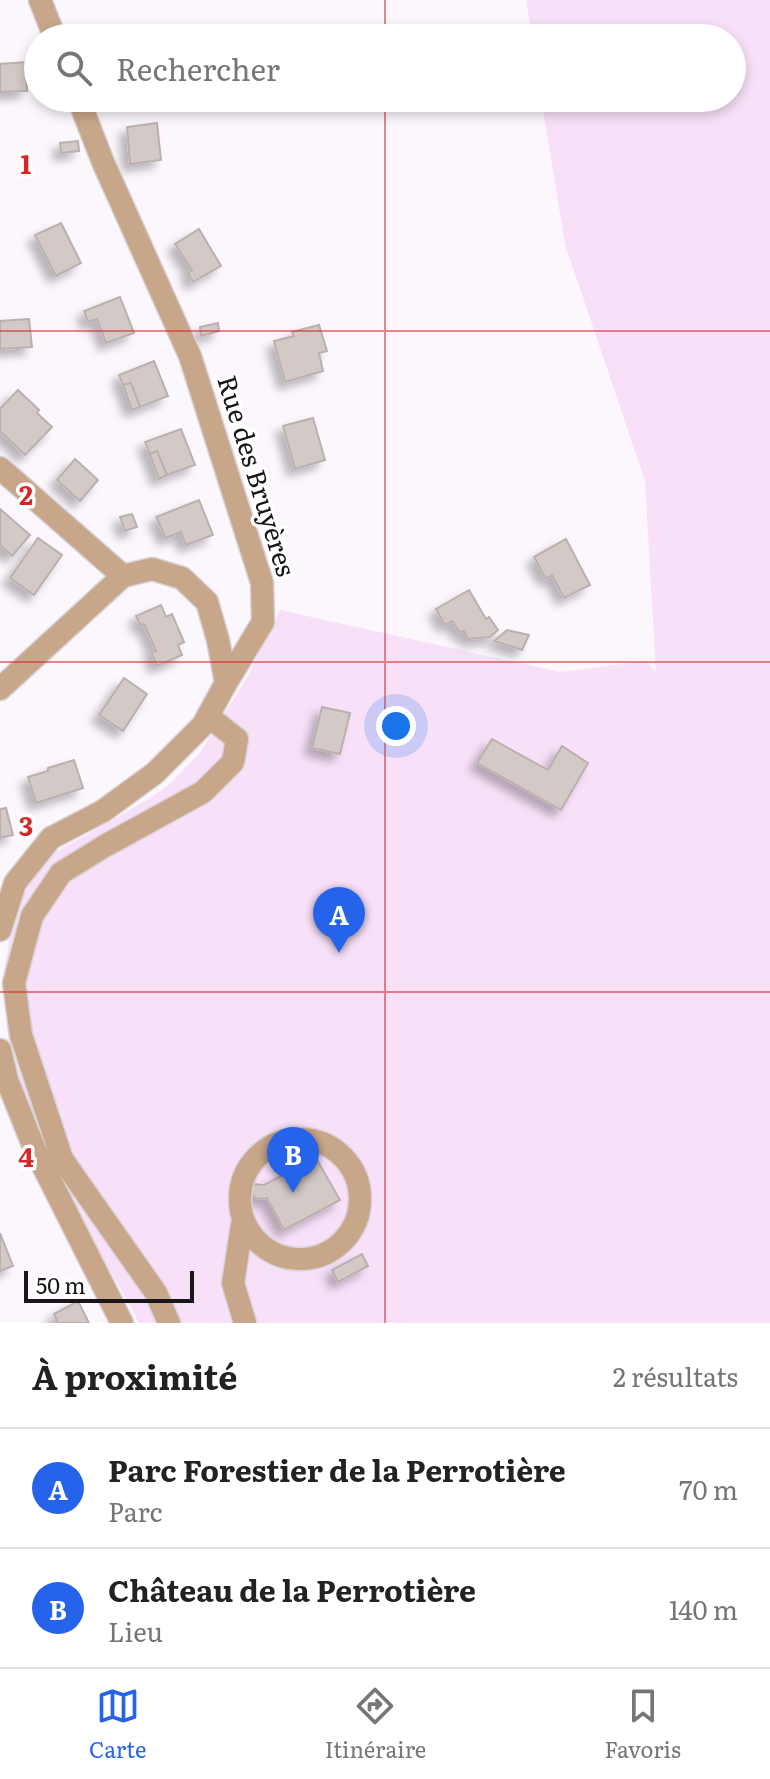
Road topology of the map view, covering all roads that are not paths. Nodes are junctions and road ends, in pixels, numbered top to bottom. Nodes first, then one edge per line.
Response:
1 (40, 0) edge
2 (49, 24) edge
3 (83, 112) edge
4 (0, 468) edge
5 (123, 576) junction
6 (226, 683) junction
7 (0, 689) edge
8 (208, 716) junction
9 (0, 930) edge
10 (0, 1050) edge
11 (243, 1219) junction
12 (122, 1323) edge
13 (169, 1323) edge
14 (245, 1323) edge

1 - 2 street
3 - 6 street, Rue des Bruyères
4 - 5 street
5 - 6 street
5 - 7 street
6 - 8 street, Rue des Bruyères
8 - 9 street, Rue des Bruyères
8 - 13 street
10 - 12 street
11 - 11 street
11 - 14 street

